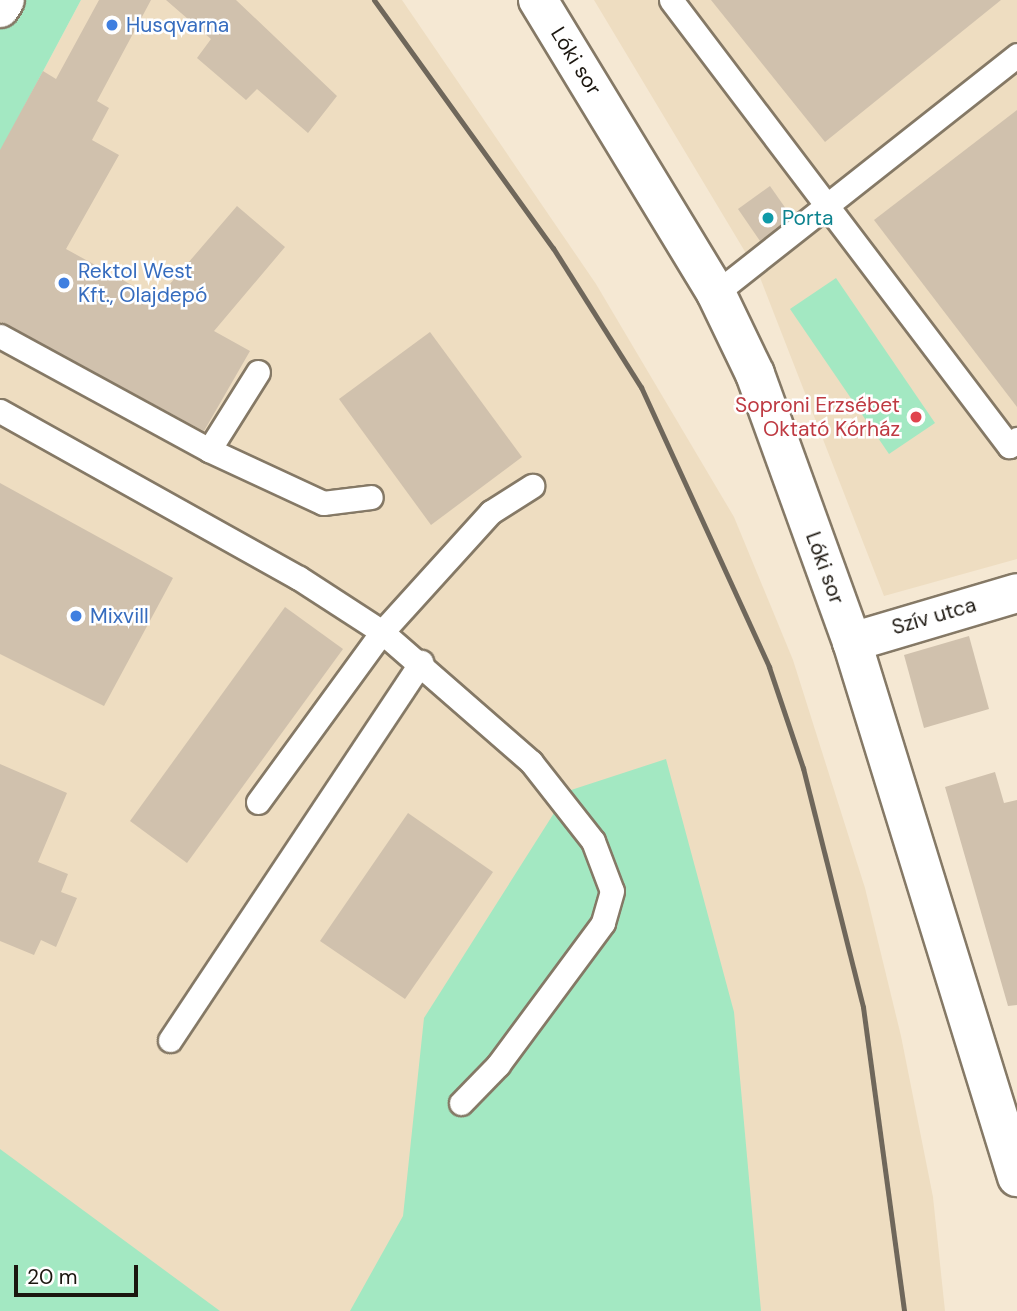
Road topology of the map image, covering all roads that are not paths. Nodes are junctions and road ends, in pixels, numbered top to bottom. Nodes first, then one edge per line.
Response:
1 (5, 0) edge
2 (538, 0) edge
3 (671, 0) edge
4 (0, 8) edge
5 (1017, 55) edge
6 (828, 206) junction
7 (716, 293) junction
8 (0, 337) edge
9 (258, 372) dead end
10 (0, 411) edge
11 (1017, 439) edge
12 (209, 450) junction
13 (532, 486) dead end
14 (371, 497) dead end
15 (1017, 593) edge
16 (382, 632) junction
17 (852, 642) junction
18 (421, 662) junction
19 (258, 802) dead end
20 (170, 1040) dead end
21 (461, 1103) dead end
22 (1017, 1177) edge

1 - 4 street
2 - 7 street, Lóki sor
3 - 6 lane
5 - 6 lane
6 - 7 lane
6 - 11 lane
7 - 17 street, Lóki sor
8 - 12 lane
9 - 12 lane
10 - 16 lane
12 - 14 lane
13 - 16 lane
15 - 17 street, Szív utca
16 - 18 lane
16 - 19 lane
17 - 22 street, Lóki sor
18 - 20 lane
18 - 21 lane

